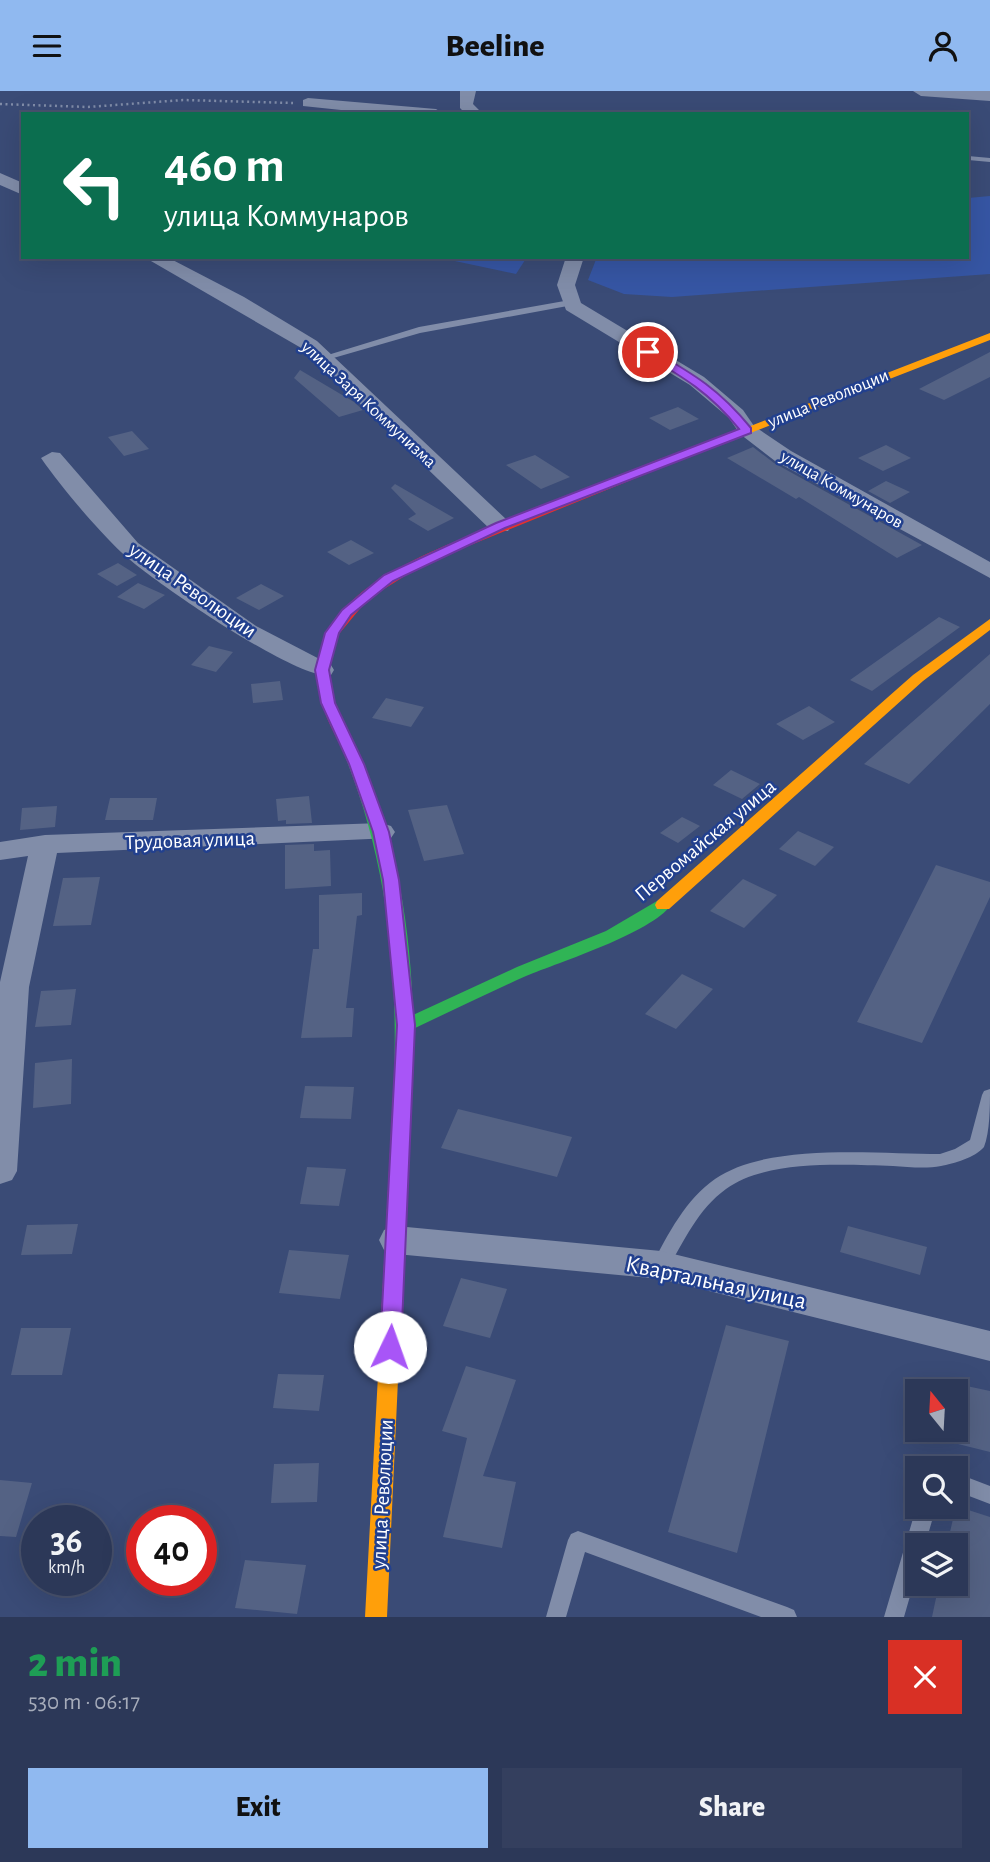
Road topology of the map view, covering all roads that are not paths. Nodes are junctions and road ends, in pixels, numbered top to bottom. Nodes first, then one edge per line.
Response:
1 (468, 91) edge
2 (921, 91) edge
3 (990, 96) edge
4 (308, 103) road end
5 (413, 112) edge
6 (473, 112) edge
7 (969, 158) edge
8 (990, 160) edge
9 (0, 178) edge
10 (21, 189) edge
11 (157, 259) edge
12 (574, 259) edge
13 (570, 303) junction
14 (990, 336) edge
15 (323, 358) junction
16 (747, 430) junction
17 (52, 458) dead end
18 (500, 526) junction
19 (990, 571) edge
20 (990, 623) edge
21 (322, 670) junction
22 (381, 832) junction
23 (45, 844) junction
24 (0, 851) edge
25 (406, 1025) junction
26 (990, 1095) edge
27 (0, 1171) edge
28 (396, 1240) junction
29 (661, 1265) junction
30 (990, 1346) edge
31 (968, 1487) edge
32 (990, 1495) edge
33 (923, 1519) edge
34 (376, 1617) edge
35 (556, 1617) edge
36 (787, 1617) edge
37 (894, 1617) edge

1 - 6 street
2 - 3 street
4 - 5 street
7 - 8 lane
9 - 10 street
11 - 15 street, улица Заря Коммунизма
12 - 13 street
13 - 15 lane
13 - 16 street, улица Коммунаров
14 - 16 street, улица Революции
15 - 18 street, улица Заря Коммунизма
16 - 18 street, улица Революции
16 - 19 street, улица Коммунаров
17 - 21 street, улица Революции
18 - 21 street, улица Революции
20 - 25 street, Первомайская улица
21 - 22 street, улица Революции
22 - 23 street, Трудовая улица
22 - 25 street, улица Революции
23 - 24 street, Трудовая улица
23 - 27 street
25 - 28 street, улица Революции
26 - 29 lane
28 - 29 street, Квартальная улица
28 - 34 street, улица Революции
29 - 30 street, Квартальная улица
31 - 32 lane
33 - 37 lane
35 - 36 lane

